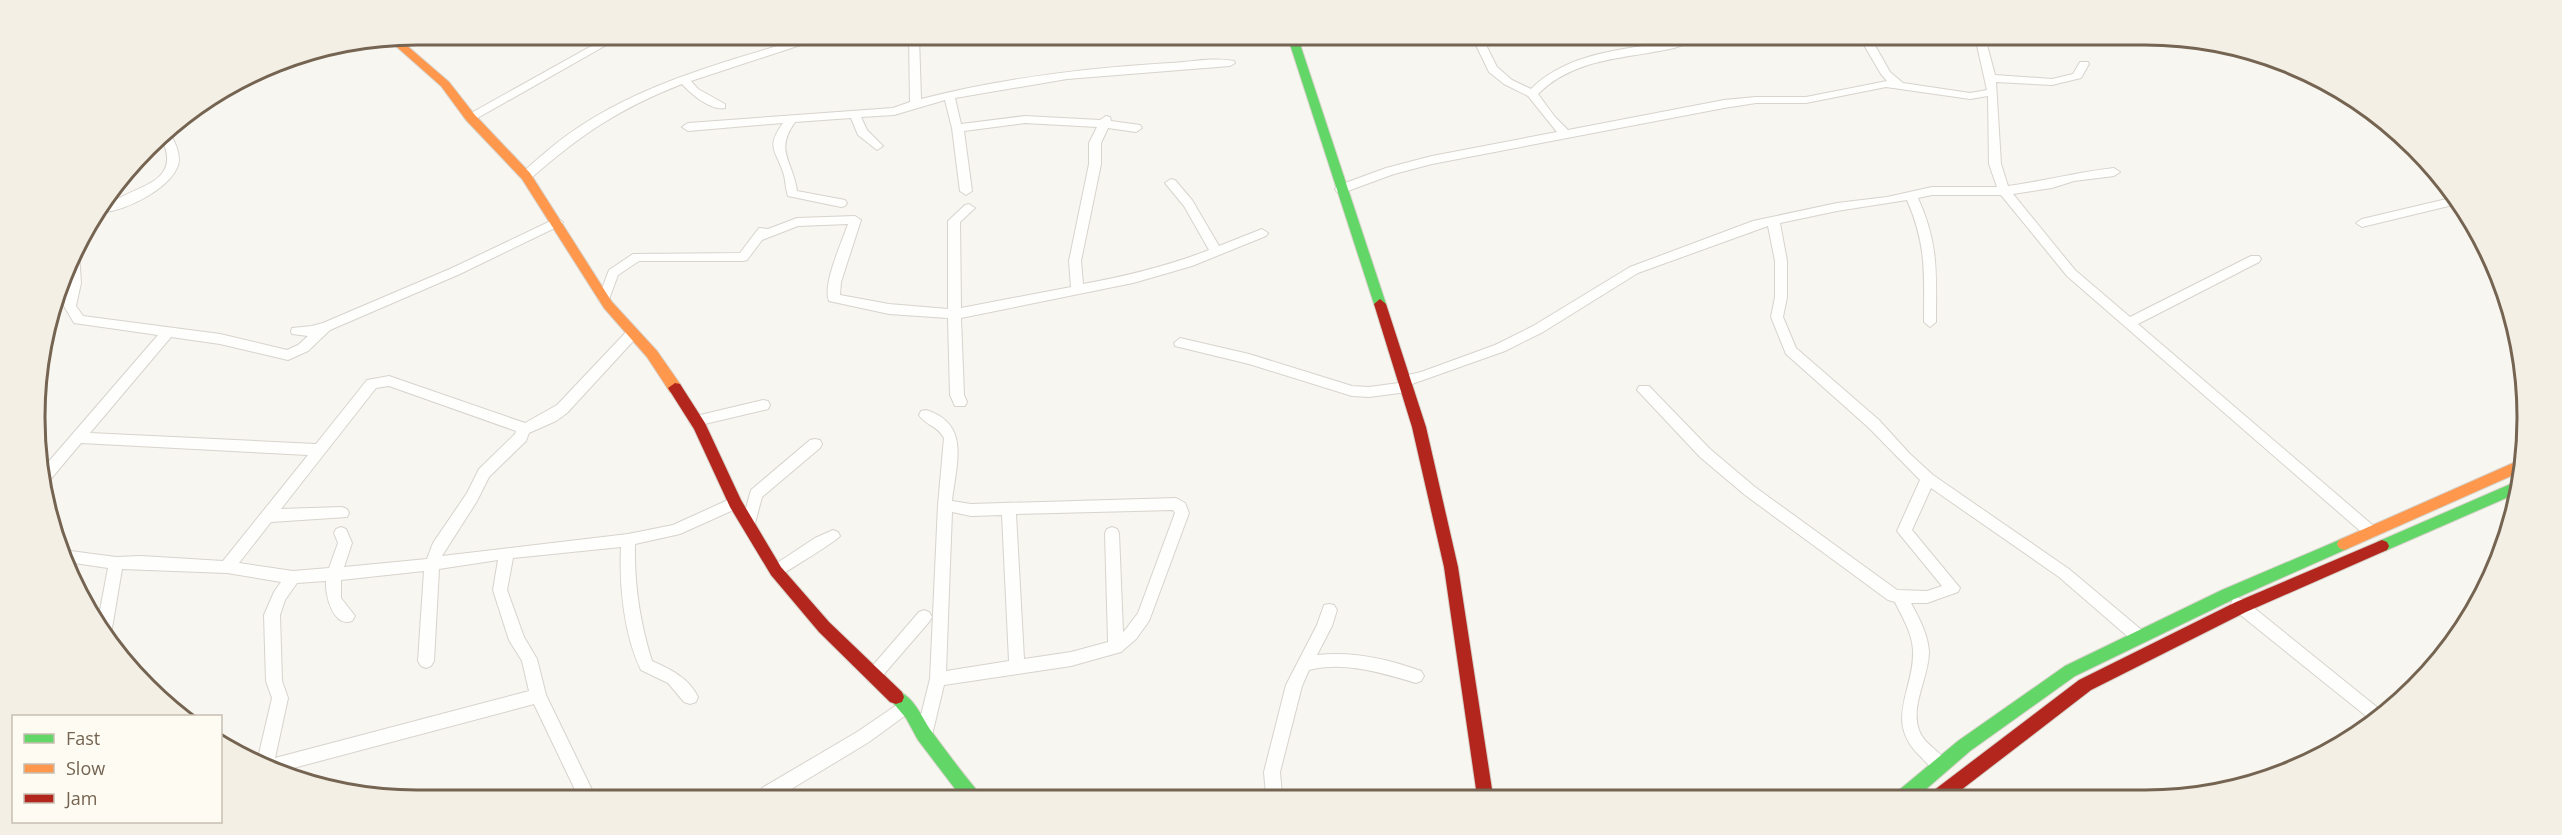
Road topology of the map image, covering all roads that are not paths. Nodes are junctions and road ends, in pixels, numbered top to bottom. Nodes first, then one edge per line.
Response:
1 (601, 45) edge
2 (793, 45) edge
3 (914, 45) edge
4 (1295, 45) edge
5 (1482, 45) edge
6 (1673, 45) edge
7 (1868, 45) edge
8 (1982, 45) edge
9 (401, 46) edge
10 (1230, 63) dead end
11 (2084, 64) dead end
12 (1991, 78) junction
13 (1885, 79) junction
14 (685, 81) junction
15 (1994, 92) junction
16 (1532, 94) junction
17 (949, 96) junction
18 (1970, 96) junction
19 (916, 103) junction
20 (721, 106) dead end
21 (1994, 109) junction
22 (855, 115) junction
23 (470, 117) junction
24 (792, 119) junction
25 (1104, 122) junction
26 (688, 127) dead end
27 (958, 128) junction
28 (1136, 128) dead end
29 (1565, 134) junction
30 (168, 140) edge
31 (877, 146) dead end
32 (2114, 172) dead end
33 (526, 176) junction
34 (1171, 183) dead end
35 (1341, 189) junction
36 (966, 191) dead end
37 (2004, 191) junction
38 (1911, 195) junction
39 (2448, 202) edge
40 (841, 203) dead end
41 (112, 205) edge
42 (969, 208) dead end
43 (1773, 220) junction
44 (556, 222) junction
45 (2362, 223) dead end
46 (767, 224) dead end
47 (1262, 233) dead end
48 (759, 237) junction
49 (1217, 252) junction
50 (2255, 259) dead end
51 (74, 272) edge
52 (1077, 290) junction
53 (604, 298) junction
54 (956, 314) junction
55 (1930, 322) dead end
56 (2128, 323) junction
57 (328, 326) junction
58 (297, 331) dead end
59 (168, 332) junction
60 (632, 334) junction
61 (1180, 343) dead end
62 (1406, 384) junction
63 (1644, 390) dead end
64 (960, 402) dead end
65 (763, 405) dead end
66 (926, 415) dead end
67 (696, 421) junction
68 (523, 430) junction
69 (80, 438) junction
70 (815, 444) dead end
71 (318, 450) junction
72 (2514, 469) edge
73 (49, 472) edge
74 (1928, 479) junction
75 (2510, 490) edge
76 (735, 503) junction
77 (945, 505) junction
78 (1009, 508) junction
79 (342, 513) dead end
80 (265, 517) junction
81 (749, 523) junction
82 (2371, 532) junction
83 (340, 533) dead end
84 (1112, 533) dead end
85 (833, 536) dead end
86 (628, 540) junction
87 (507, 553) junction
88 (72, 556) edge
89 (116, 564) junction
90 (432, 564) junction
91 (227, 567) junction
92 (776, 571) junction
93 (334, 574) junction
94 (292, 577) junction
95 (2228, 595) junction
96 (1900, 597) junction
97 (2241, 607) junction
98 (1329, 610) dead end
99 (347, 616) dead end
100 (924, 617) dead end
101 (106, 620) edge
102 (2139, 637) junction
103 (1116, 647) junction
104 (426, 661) dead end
105 (1304, 665) junction
106 (1017, 667) junction
107 (873, 676) junction
108 (1416, 676) dead end
109 (938, 679) junction
110 (538, 696) junction
111 (690, 697) dead end
112 (904, 707) junction
113 (2372, 712) edge
114 (924, 735) junction
115 (267, 758) edge
116 (280, 764) edge
117 (1941, 766) junction
118 (584, 790) edge
119 (775, 790) edge
120 (966, 790) edge
121 (1274, 790) edge
122 (1484, 790) edge
123 (1911, 790) edge
124 (1961, 790) edge

1 - 23 street
2 - 14 street
3 - 19 street
4 - 35 street
5 - 16 street
6 - 16 street
7 - 13 street
8 - 12 street
9 - 23 street
10 - 17 street
11 - 12 street
12 - 15 street
13 - 18 street
13 - 29 street
14 - 20 street
14 - 33 street
15 - 18 street
15 - 21 street
16 - 29 street
17 - 19 street
17 - 27 street
18 - 21 street
19 - 22 street
21 - 37 street
22 - 24 street
22 - 31 street
23 - 33 street
24 - 26 street
24 - 40 street
25 - 27 street
25 - 28 street
25 - 52 street
27 - 36 street
29 - 35 street
30 - 41 street
32 - 37 street
33 - 44 street
34 - 49 street
35 - 62 street
37 - 38 street
37 - 56 street
38 - 43 street
38 - 55 street
39 - 45 street
42 - 54 street
43 - 62 street
43 - 74 street
44 - 53 street
44 - 57 street
46 - 48 street
47 - 49 street
48 - 53 street
48 - 54 street
49 - 52 street
50 - 56 street
51 - 59 street
52 - 54 street
53 - 60 street
54 - 64 street
56 - 82 street
57 - 58 street
57 - 59 street
59 - 69 street
60 - 67 street
60 - 68 street
61 - 62 street
62 - 122 street
63 - 96 street
65 - 67 street
66 - 77 street
67 - 76 street
68 - 71 street
68 - 90 street
69 - 71 street
69 - 73 street
70 - 81 street
71 - 80 street
72 - 82 street
74 - 96 street
74 - 102 street
75 - 97 street
76 - 81 street
76 - 86 street
77 - 78 street
77 - 109 street
78 - 103 street
78 - 106 street
79 - 80 street
80 - 91 street
81 - 92 street
82 - 95 street
83 - 93 street
84 - 103 street
85 - 92 street
86 - 87 street
86 - 111 street
87 - 90 street
87 - 110 street
88 - 89 street
89 - 91 street
89 - 101 street
90 - 93 street
90 - 104 street
91 - 94 street
92 - 107 street
93 - 94 street
93 - 99 street
94 - 115 street
95 - 97 street
95 - 102 street
96 - 117 street
97 - 113 street
97 - 124 street
98 - 105 street
100 - 107 street
102 - 117 street
103 - 106 street
105 - 108 street
105 - 121 street
106 - 109 street
107 - 112 street
109 - 114 street
110 - 116 street
110 - 118 street
112 - 114 street
112 - 119 street
114 - 120 street
117 - 123 street

